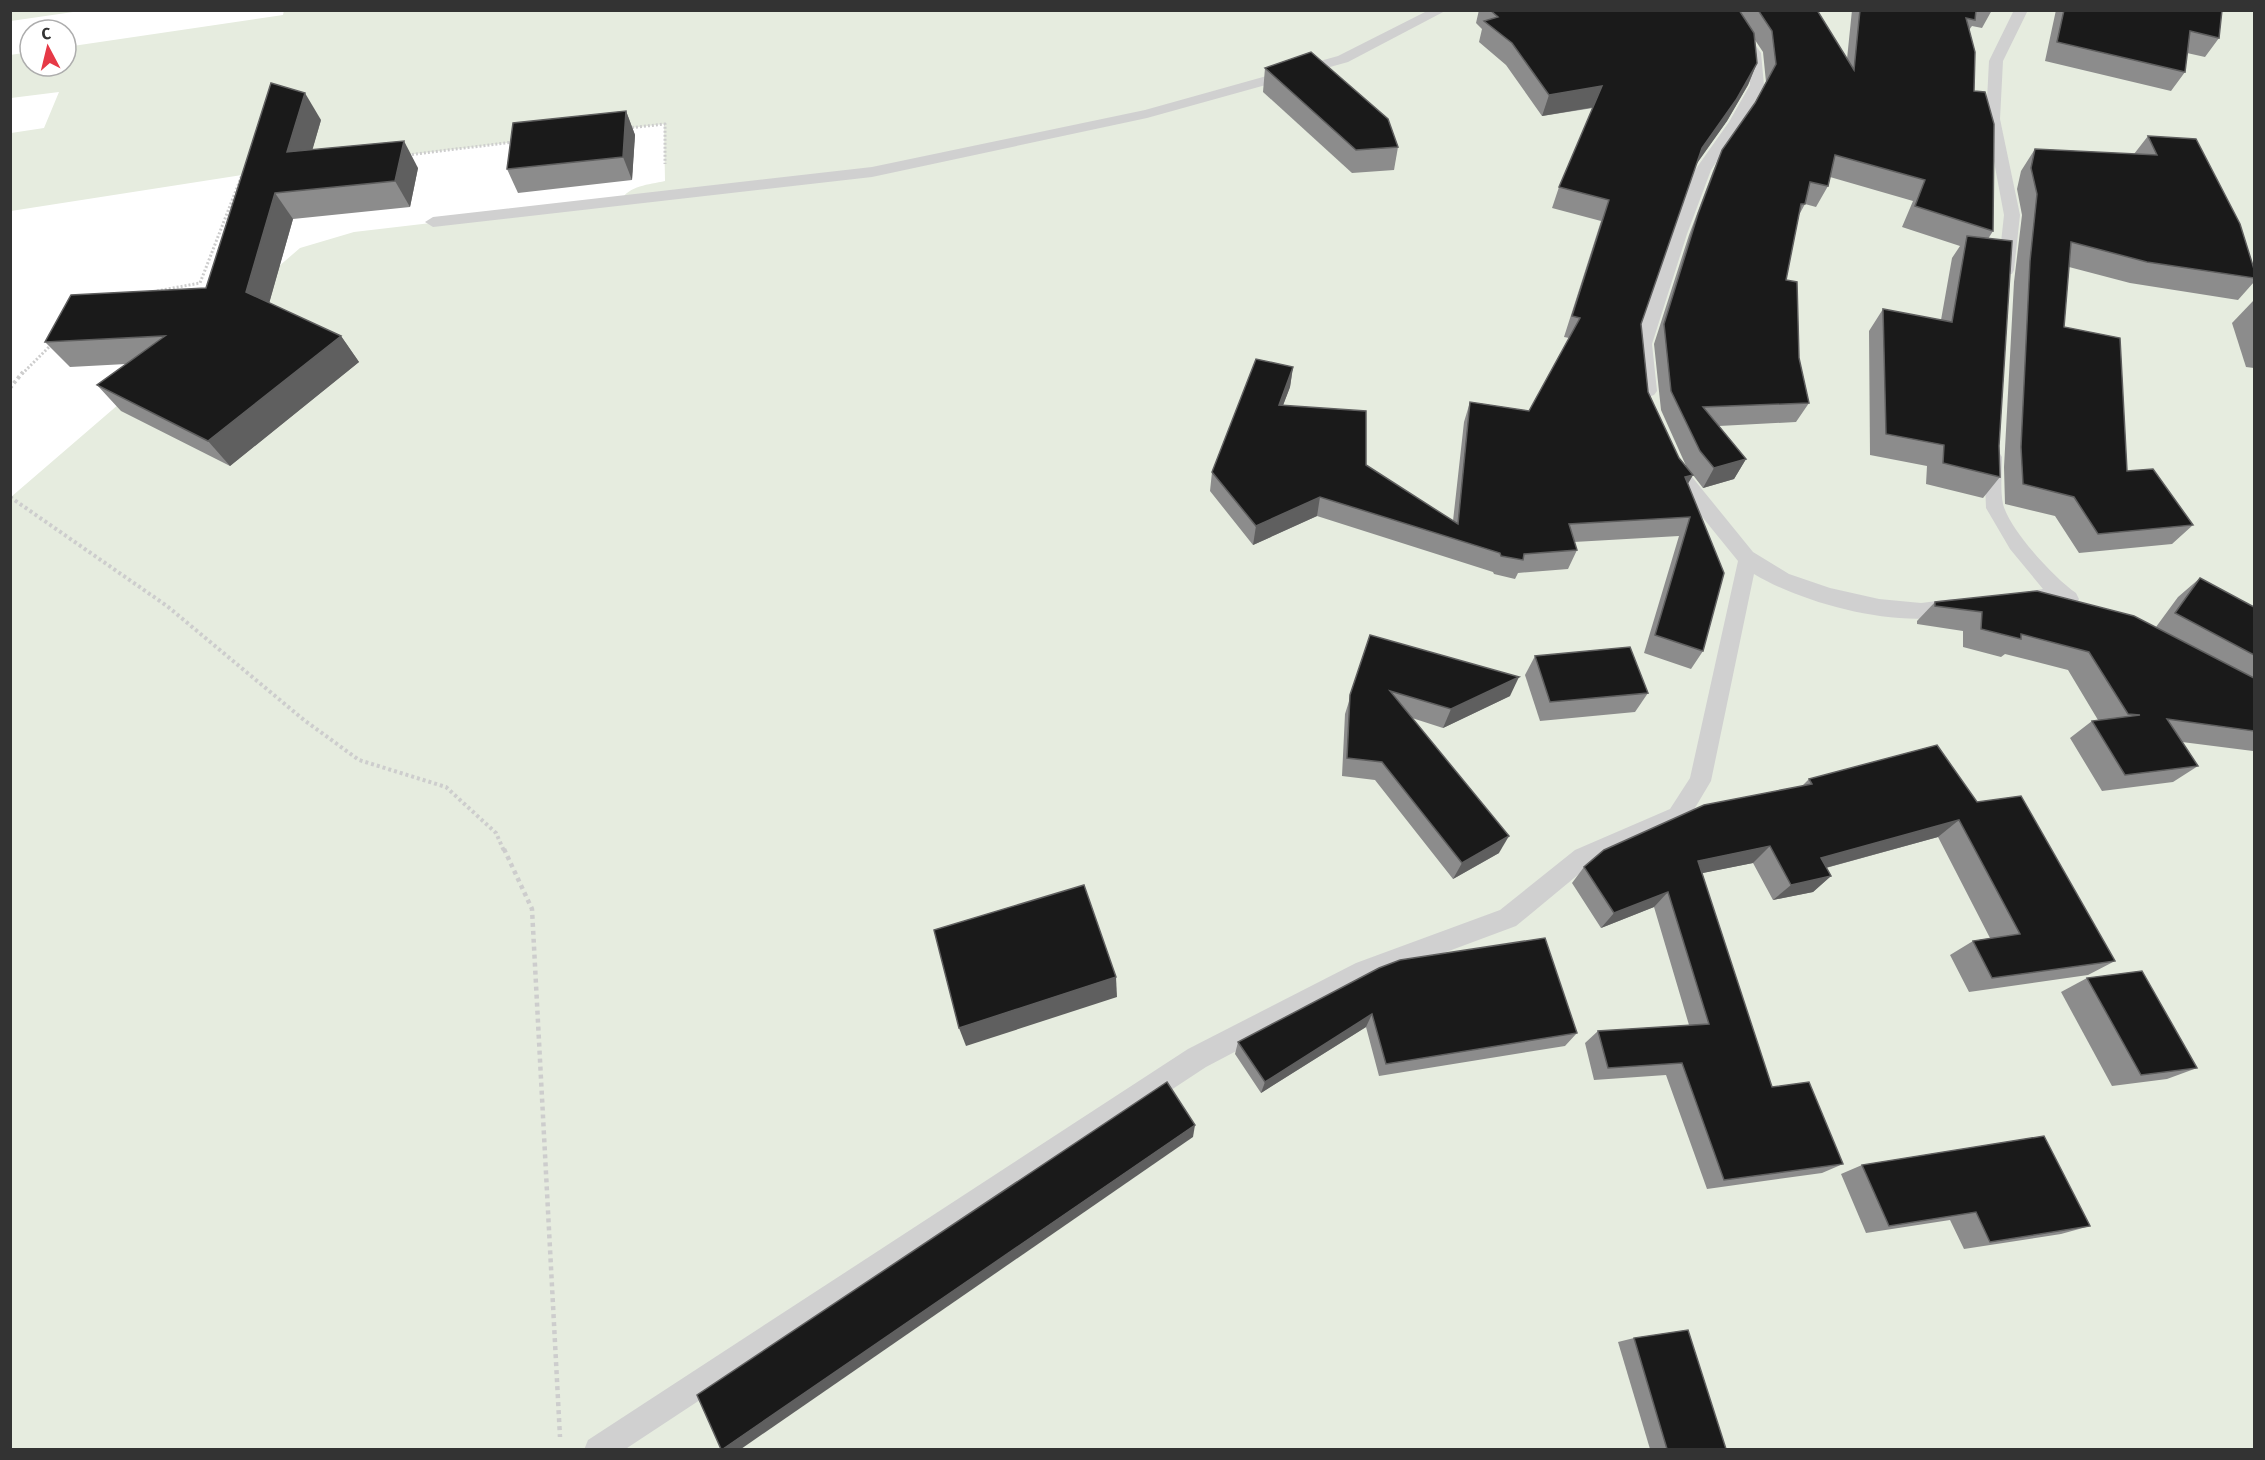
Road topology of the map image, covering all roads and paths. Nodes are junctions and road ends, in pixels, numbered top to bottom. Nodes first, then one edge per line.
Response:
1 (1441, 10) edge
2 (1724, 10) edge
3 (2021, 10) edge
4 (618, 129) edge
5 (524, 141) edge
6 (406, 155) edge
7 (254, 173) edge
8 (665, 196) junction
9 (433, 222) dead end
10 (2004, 282) edge
11 (155, 291) edge
12 (56, 339) edge
13 (10, 388) edge
14 (1650, 411) edge
15 (1994, 444) edge
16 (1667, 448) edge
17 (10, 497) edge
18 (1748, 558) junction
19 (2061, 595) junction
20 (2003, 602) edge
21 (1968, 606) edge
22 (2082, 606) edge
23 (560, 1438) dead end
24 (598, 1449) edge

1 - 8 lane
2 - 14 lane
3 - 10 lane
4 - 8 path
5 - 6 path
7 - 11 path
8 - 9 lane
12 - 13 path
15 - 19 lane
16 - 18 lane
17 - 23 path
18 - 21 lane
18 - 24 lane
19 - 20 lane
19 - 22 lane

